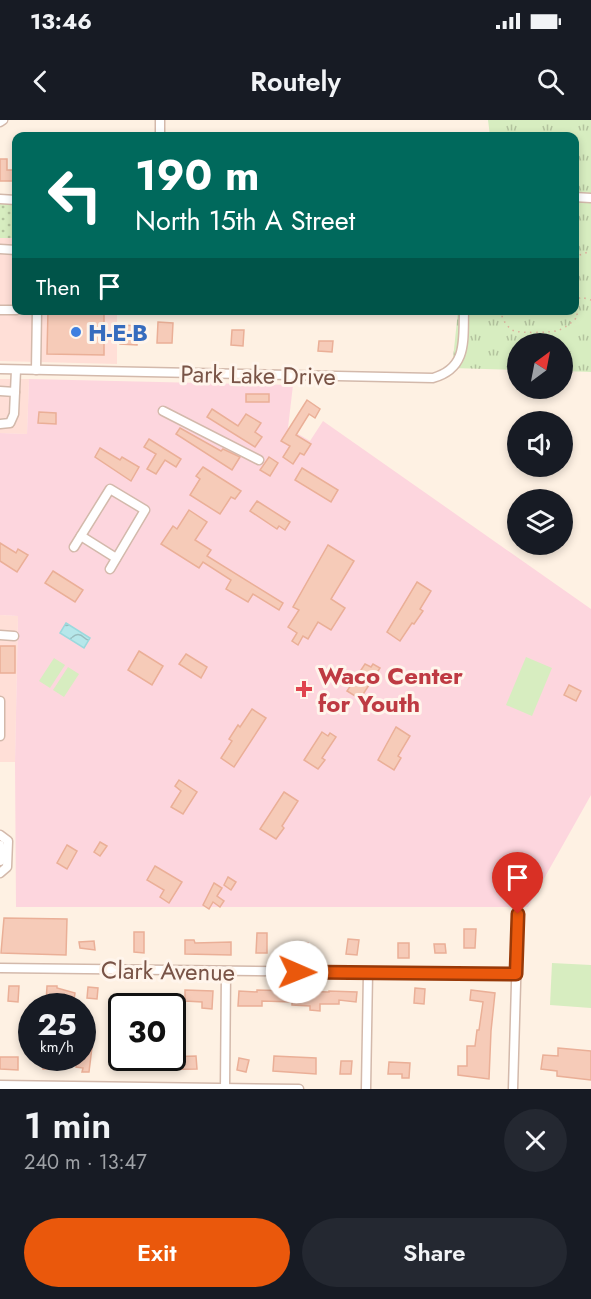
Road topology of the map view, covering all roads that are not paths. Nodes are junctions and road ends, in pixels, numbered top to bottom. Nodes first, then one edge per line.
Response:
1 (37, 315) edge
2 (464, 315) edge
3 (0, 369) edge
4 (16, 370) junction
5 (36, 370) junction
6 (0, 391) edge
7 (15, 392) junction
8 (163, 411) dead end
9 (0, 424) edge
10 (259, 460) dead end
11 (81, 536) junction
12 (74, 547) dead end
13 (116, 558) junction
14 (110, 569) dead end
15 (0, 635) edge
16 (14, 636) dead end
17 (0, 701) edge
18 (0, 736) edge
19 (0, 835) edge
20 (0, 845) edge
21 (0, 861) edge
22 (0, 873) edge
23 (518, 914) dead end
24 (0, 968) edge
25 (225, 972) junction
26 (368, 973) junction
27 (516, 974) junction
28 (0, 1084) edge
29 (225, 1089) edge
30 (299, 1089) edge
31 (366, 1089) edge
32 (513, 1089) edge

1 - 5 street
2 - 5 street, Park Lake Drive
3 - 4 street, Park Lake Drive
4 - 5 street, Park Lake Drive
4 - 7 street
6 - 7 street
7 - 9 street
8 - 10 street
11 - 12 street
11 - 13 street
11 - 13 street
13 - 14 street
15 - 16 street
17 - 18 street
19 - 22 street
20 - 21 street
23 - 27 street
24 - 25 street, Clark Avenue
25 - 26 street, Clark Avenue
25 - 29 street
26 - 27 street, Clark Avenue
26 - 31 street
27 - 32 street
28 - 29 street
29 - 30 street

